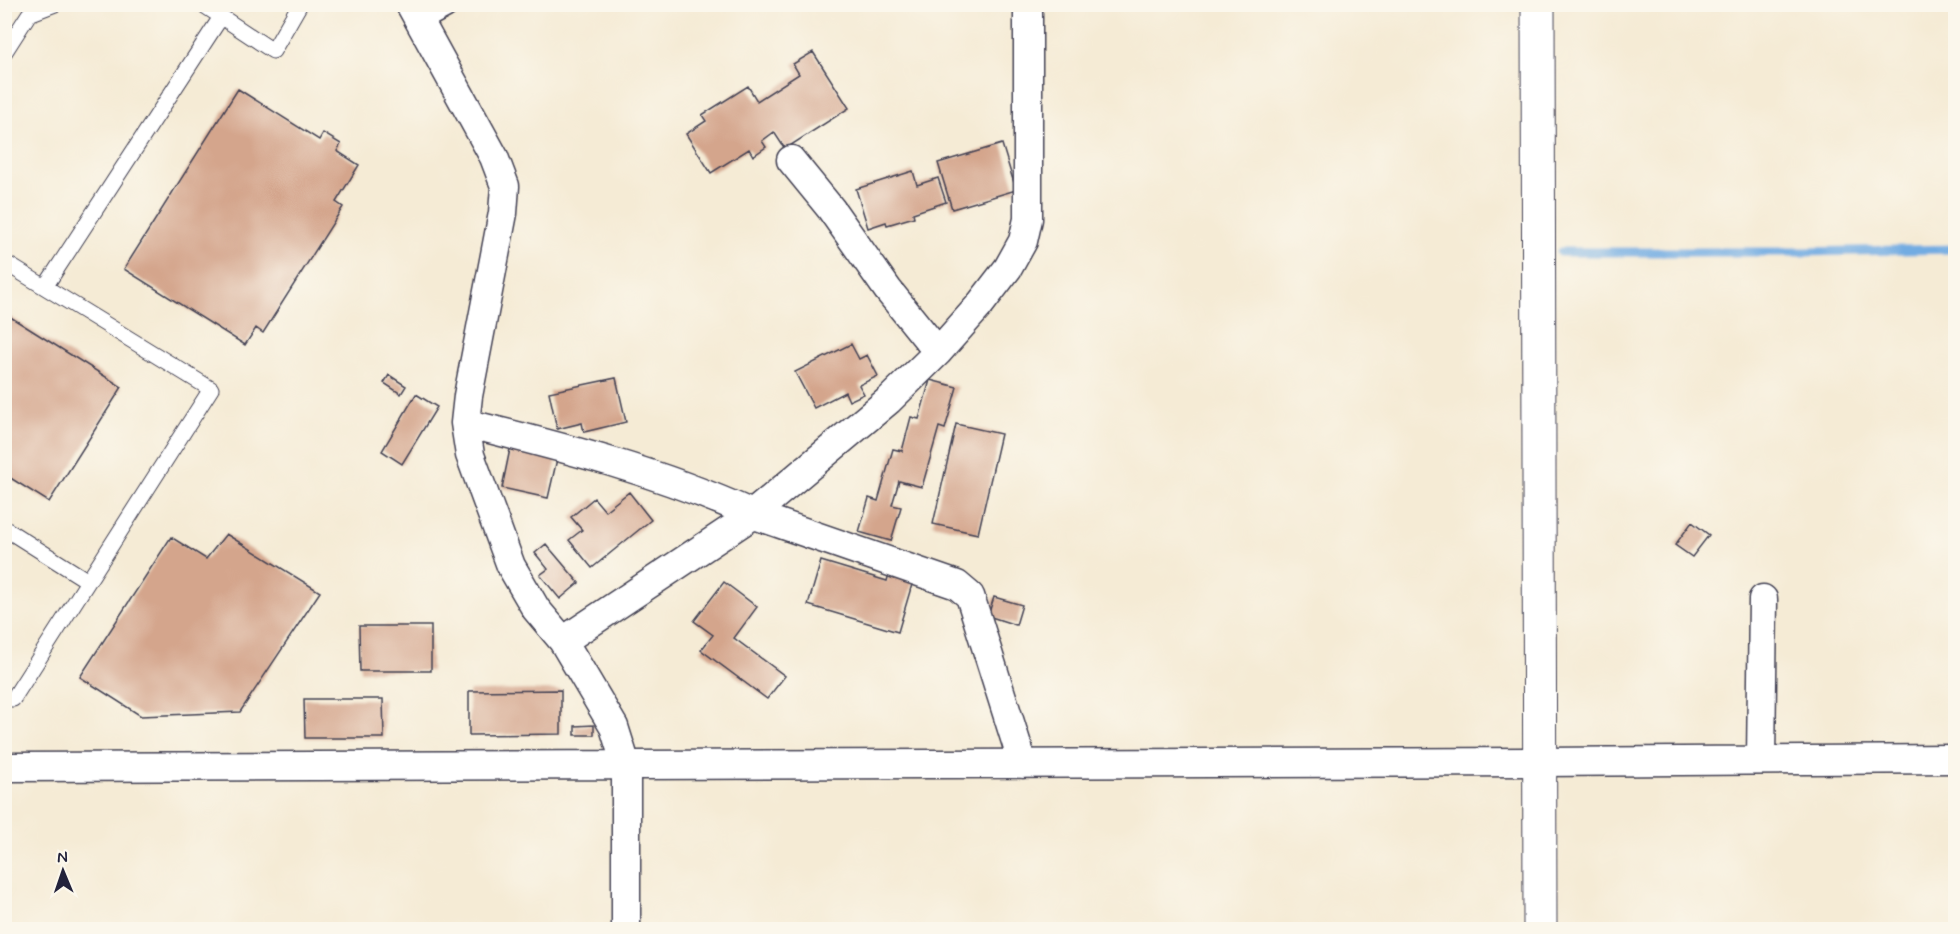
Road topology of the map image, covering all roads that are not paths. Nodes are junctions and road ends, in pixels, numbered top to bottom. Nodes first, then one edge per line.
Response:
1 (55, 4) edge
2 (202, 4) edge
3 (300, 4) edge
4 (444, 4) edge
5 (1028, 4) edge
6 (1538, 4) edge
7 (414, 11) edge
8 (221, 17) junction
9 (4, 53) edge
10 (791, 160) dead end
11 (4, 262) edge
12 (45, 287) junction
13 (938, 352) junction
14 (465, 423) junction
15 (752, 514) junction
16 (4, 528) edge
17 (88, 581) junction
18 (1763, 599) dead end
19 (563, 641) junction
20 (4, 699) edge
21 (1956, 759) edge
22 (1761, 760) junction
23 (1539, 762) junction
24 (1023, 764) junction
25 (626, 765) junction
26 (4, 767) edge
27 (626, 930) edge
28 (1540, 930) edge

1 - 9 lane
2 - 8 lane
3 - 8 lane
4 - 7 street
5 - 13 street
6 - 23 street
7 - 14 street
8 - 12 lane
10 - 13 street
11 - 12 lane
12 - 17 lane
13 - 15 street
14 - 15 street
14 - 19 street
15 - 19 street
15 - 24 street
16 - 17 lane
17 - 20 lane
18 - 22 street
19 - 25 street
21 - 22 street
22 - 23 street
23 - 24 street
23 - 28 street
24 - 25 street
25 - 26 street
25 - 27 street

